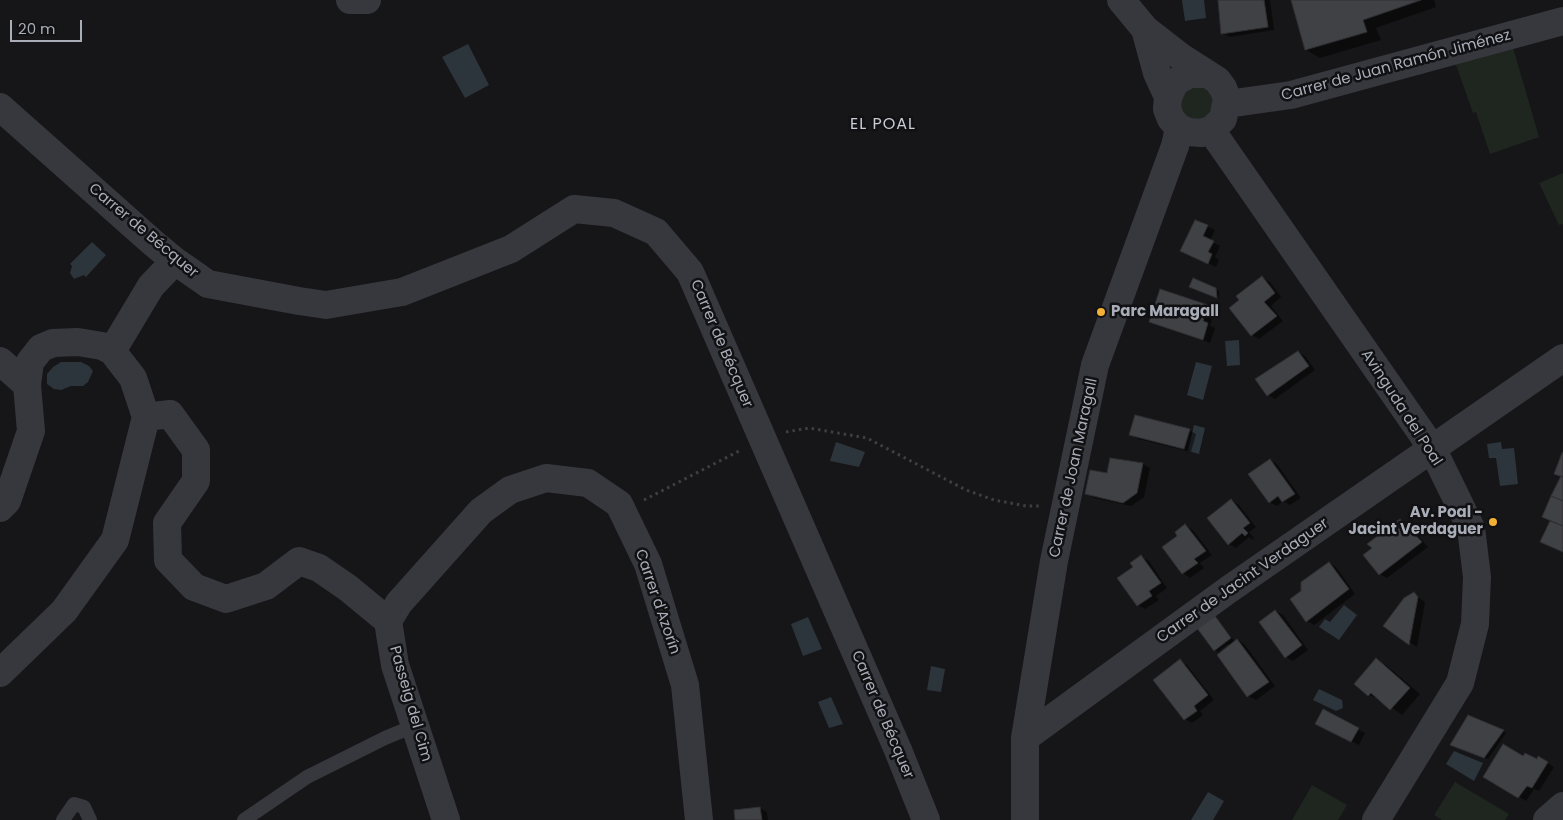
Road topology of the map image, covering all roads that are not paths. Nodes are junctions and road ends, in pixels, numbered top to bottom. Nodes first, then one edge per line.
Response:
1 (350, 0) edge
2 (367, 0) edge
3 (1121, 0) edge
4 (1563, 21) edge
5 (1145, 29) junction
6 (1207, 74) junction
7 (1168, 97) junction
8 (1227, 104) junction
9 (0, 107) edge
10 (1179, 128) junction
11 (1212, 130) junction
12 (175, 261) junction
13 (112, 351) junction
14 (1563, 358) edge
15 (0, 361) edge
16 (27, 385) junction
17 (146, 417) junction
18 (1432, 448) junction
19 (0, 508) edge
20 (388, 621) junction
21 (0, 673) edge
22 (414, 726) junction
23 (1025, 738) junction
24 (1563, 806) edge
25 (63, 820) edge
26 (90, 820) edge
27 (244, 820) edge
28 (446, 820) edge
29 (699, 820) edge
30 (926, 820) edge
31 (1025, 820) edge
32 (1376, 820) edge
33 (1547, 820) edge

1 - 2 street
3 - 5 street
4 - 8 street, Carrer de Juan Ramón Jiménez
5 - 6 street
5 - 7 street
6 - 7 street
6 - 8 street
7 - 10 street
8 - 11 street
9 - 12 street, Carrer de Bécquer
10 - 11 street
10 - 23 street, Carrer de Joan Maragall
11 - 18 street, Avinguda del Poal
12 - 13 street
12 - 30 street, Carrer de Bécquer
13 - 16 street
13 - 17 street
14 - 18 street, Carrer de Jacint Verdaguer
15 - 16 street
16 - 19 street
17 - 20 street
17 - 21 street
18 - 23 street, Carrer de Jacint Verdaguer
18 - 32 street, Avinguda del Poal
20 - 22 street, Passeig del Cim
20 - 29 street, Carrer d'Azorín
22 - 27 lane
22 - 28 street, Passeig del Cim
23 - 31 street, Carrer de Joan Maragall
24 - 33 street
25 - 26 lane

